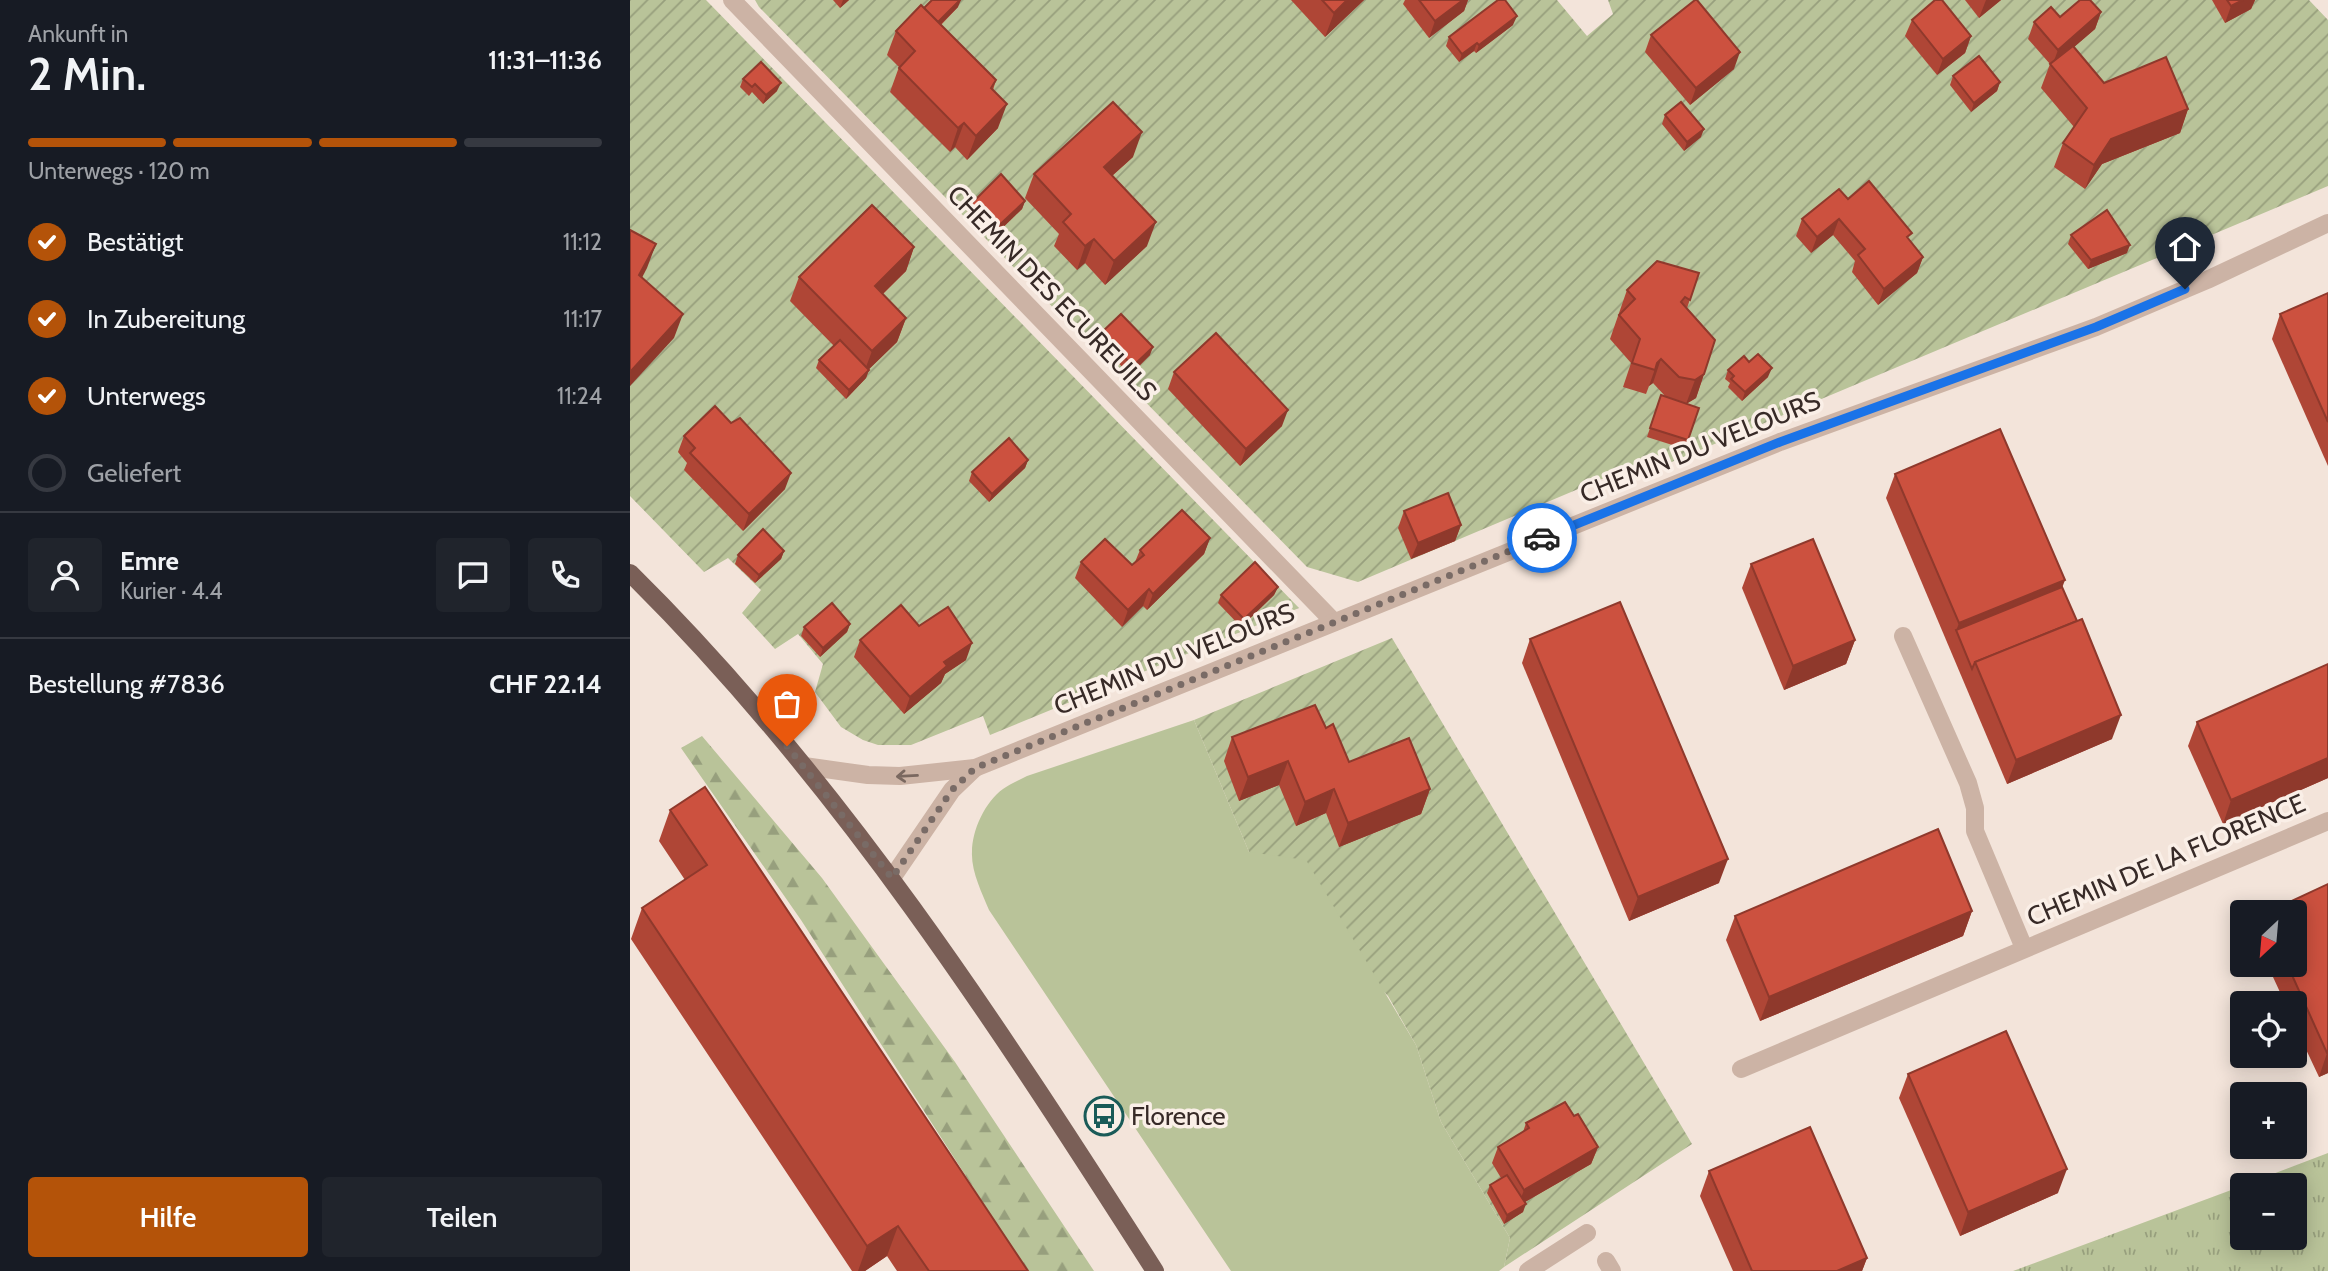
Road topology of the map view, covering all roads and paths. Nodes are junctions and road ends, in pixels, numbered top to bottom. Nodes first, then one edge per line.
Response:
1 (732, 0) edge
2 (2328, 223) edge
3 (630, 573) edge
4 (1334, 622) junction
5 (1903, 636) dead end
6 (804, 766) junction
7 (975, 768) junction
8 (2328, 821) edge
9 (892, 878) junction
10 (2025, 948) junction
11 (1741, 1069) dead end
12 (1587, 1233) dead end
13 (1156, 1271) edge
14 (1528, 1271) edge

1 - 4 street, CHEMIN DES ECUREUILS
2 - 4 street, CHEMIN DU VELOURS
3 - 6 main road
4 - 7 street, CHEMIN DU VELOURS
5 - 10 street, CHEMIN DE LA FLORENCE
7 -> 6 street, CHEMIN DU VELOURS
6 - 9 main road
7 - 9 street, CHEMIN DU VELOURS
8 - 10 street, CHEMIN DE LA FLORENCE
9 - 13 main road
10 - 11 street, CHEMIN DE LA FLORENCE
12 - 14 street

